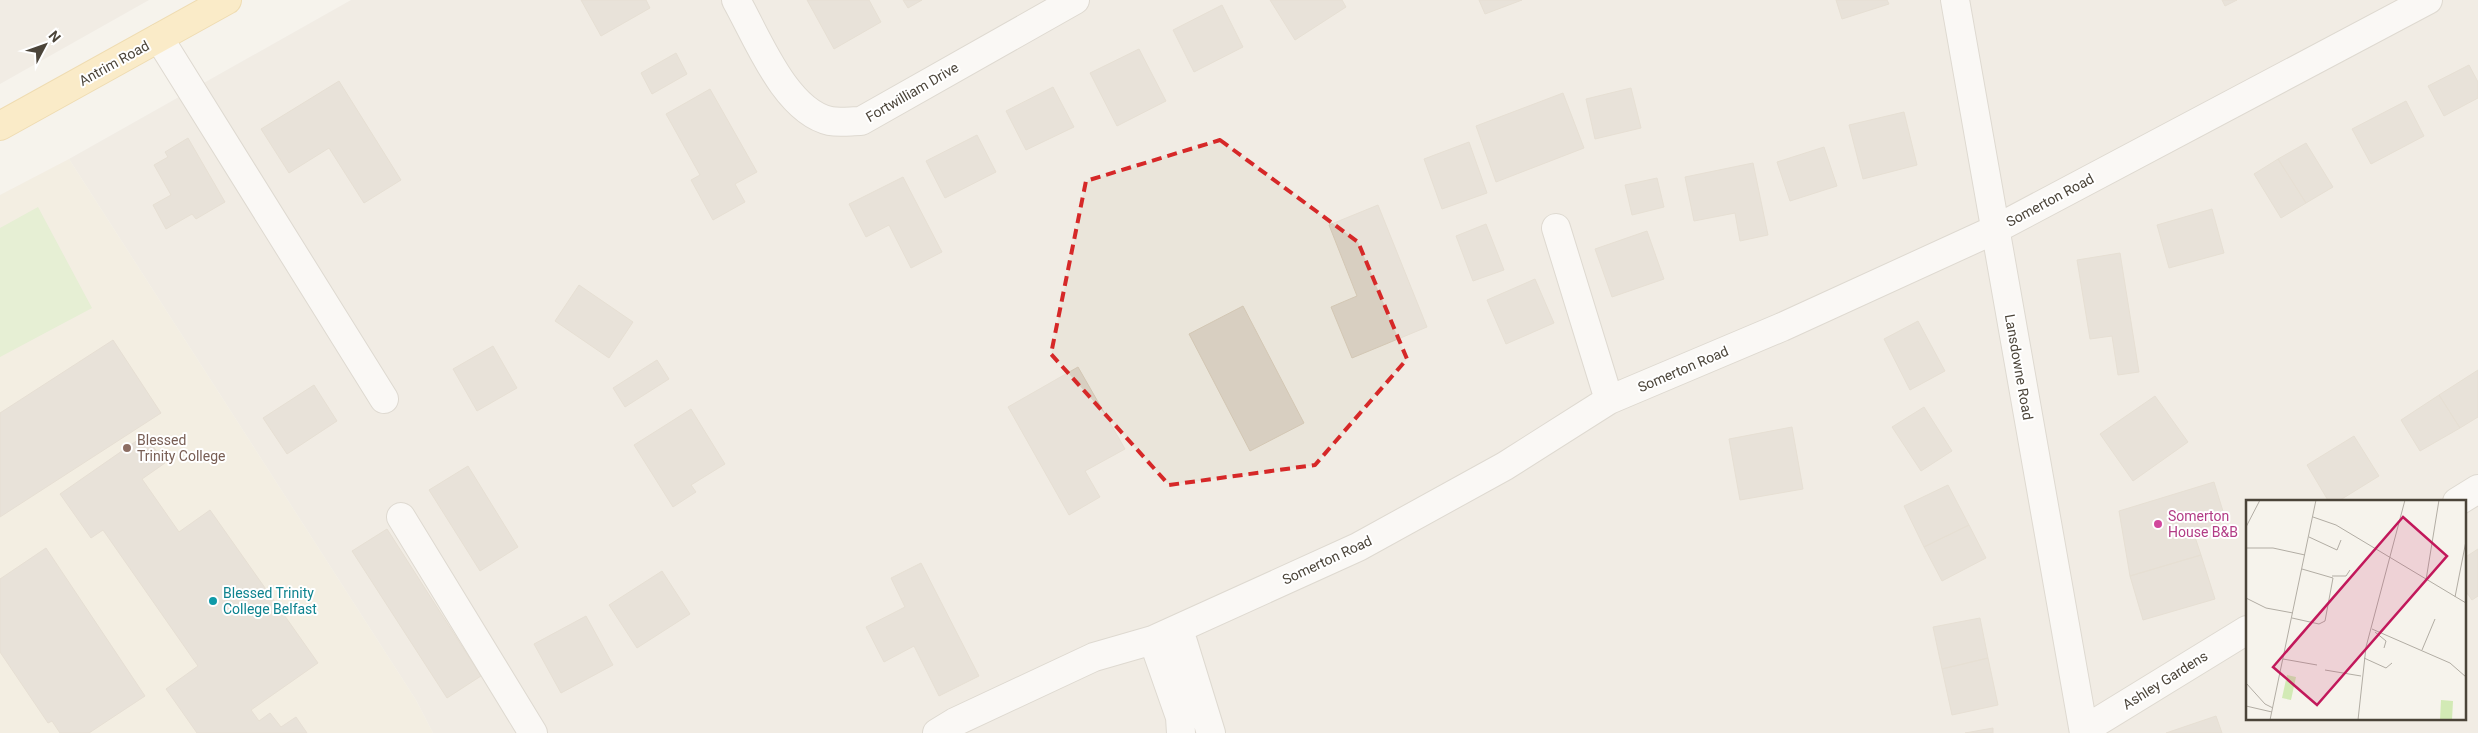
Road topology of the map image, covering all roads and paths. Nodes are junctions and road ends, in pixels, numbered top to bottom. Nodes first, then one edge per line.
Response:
1 (227, 0) edge
2 (736, 0) edge
3 (1075, 0) edge
4 (1955, 0) edge
5 (2428, 0) edge
6 (159, 38) junction
7 (0, 126) edge
8 (1556, 228) dead end
9 (1994, 230) junction
10 (384, 399) dead end
11 (1609, 400) junction
12 (2478, 489) edge
13 (2460, 500) edge
14 (401, 517) dead end
15 (1179, 629) junction
16 (2246, 631) edge
17 (1153, 640) junction
18 (2084, 732) edge
19 (533, 733) edge
20 (937, 733) edge
21 (1180, 733) edge
22 (1211, 733) edge

1 - 6 main road, Antrim Road
2 - 3 street, Fortwilliam Drive
4 - 9 street, Lansdowne Road
5 - 9 street, Somerton Road
6 - 7 main road, Antrim Road
6 - 10 street
8 - 11 street
9 - 11 street, Somerton Road
9 - 18 street, Lansdowne Road
11 - 15 street, Somerton Road
12 - 13 street
14 - 19 street
15 - 17 street, Somerton Road
15 - 22 street
16 - 18 street, Ashley Gardens
17 - 20 street, Somerton Road
17 - 21 street

